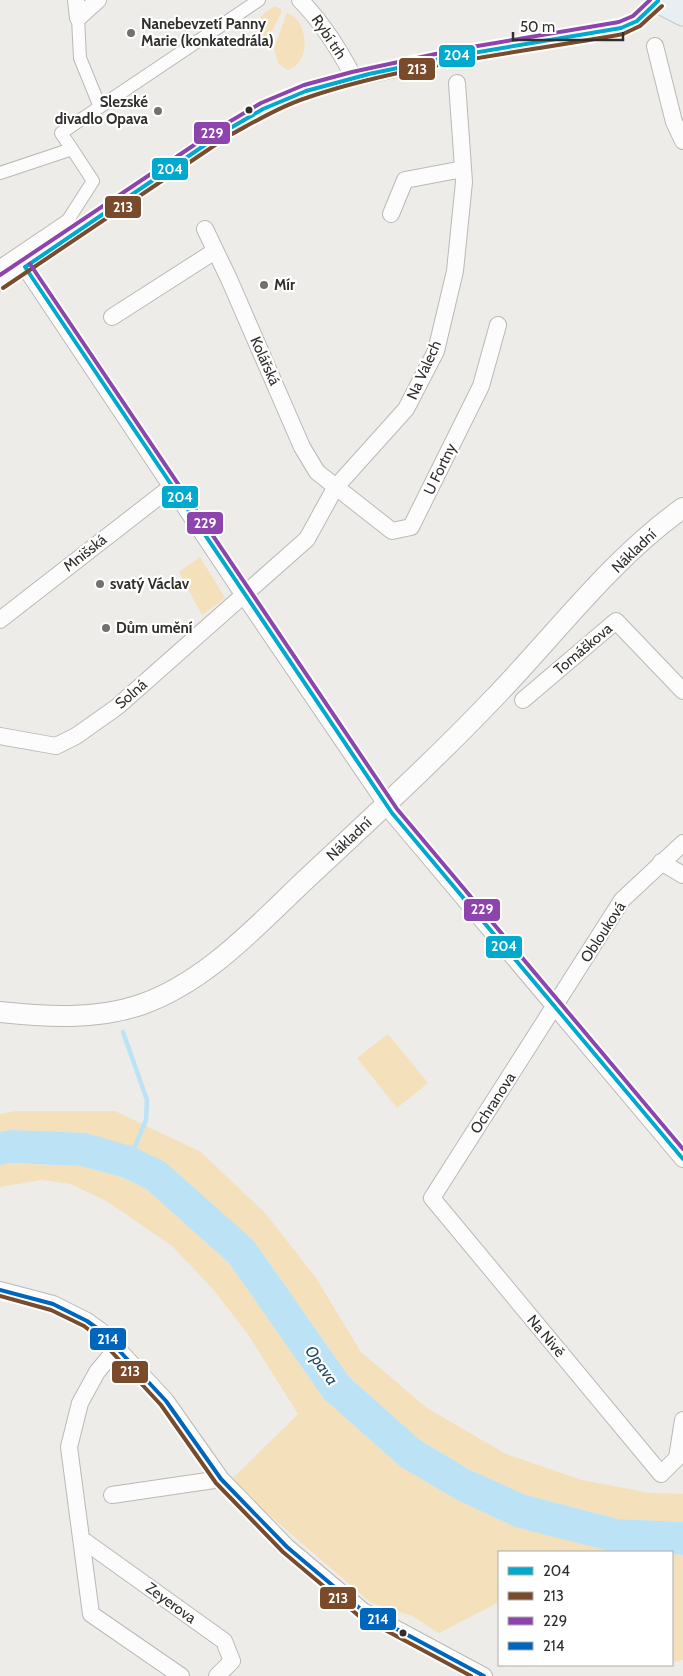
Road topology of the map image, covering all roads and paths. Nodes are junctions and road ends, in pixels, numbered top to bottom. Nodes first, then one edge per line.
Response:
1 (76, 0) edge
2 (98, 0) edge
3 (260, 0) edge
4 (300, 0) edge
5 (658, 0) edge
6 (683, 13) edge
7 (78, 18) junction
8 (655, 46) dead end
9 (354, 78) junction
10 (457, 83) dead end
11 (100, 107) junction
12 (683, 140) edge
13 (72, 149) junction
14 (463, 169) junction
15 (0, 173) edge
16 (391, 214) dead end
17 (205, 229) dead end
18 (215, 251) junction
19 (25, 267) junction
20 (5, 280) edge
21 (112, 317) dead end
22 (498, 325) dead end
23 (171, 487) junction
24 (335, 488) junction
25 (683, 508) edge
26 (243, 594) junction
27 (0, 620) edge
28 (683, 691) edge
29 (522, 700) dead end
30 (0, 736) edge
31 (386, 804) junction
32 (683, 843) edge
33 (661, 862) junction
34 (683, 876) edge
35 (555, 1007) junction
36 (0, 1012) edge
37 (683, 1159) edge
38 (432, 1198) joint
39 (0, 1290) edge
40 (117, 1348) junction
41 (683, 1420) edge
42 (221, 1479) junction
43 (112, 1495) dead end
44 (83, 1540) junction
45 (181, 1676) edge
46 (217, 1676) edge
47 (484, 1676) edge

1 - 7 street
2 - 7 street
3 - 11 street
4 - 9 street, Rybí trh
5 - 6 main road
5 - 9 street
7 - 11 street
8 - 12 street
9 - 19 street
10 - 14 street, Na Valech
11 - 13 street
13 - 15 street
13 - 20 street
14 - 16 street
14 - 24 street, Na Valech
17 - 18 street, Kolářská
18 - 21 street
18 - 24 street, Kolářská
19 - 20 street
19 - 23 street
22 - 24 street, U Fortny
23 - 26 street
23 - 27 street, Mnišská
24 - 26 street, Na Valech
25 - 31 street, Nákladní
26 - 30 street, Solná
26 - 31 street
28 - 29 street, Tomáškova
31 - 35 street
31 - 36 street, Nákladní
32 - 33 street, Oblouková
33 - 34 street
33 - 35 street, Oblouková
35 - 37 street
35 - 38 street, Ochranova
38 - 41 street, Na Nivě
39 - 40 street
40 - 42 street
40 - 44 street
42 - 43 street
42 - 47 street
44 - 45 street
44 - 46 street, Zeyerova

